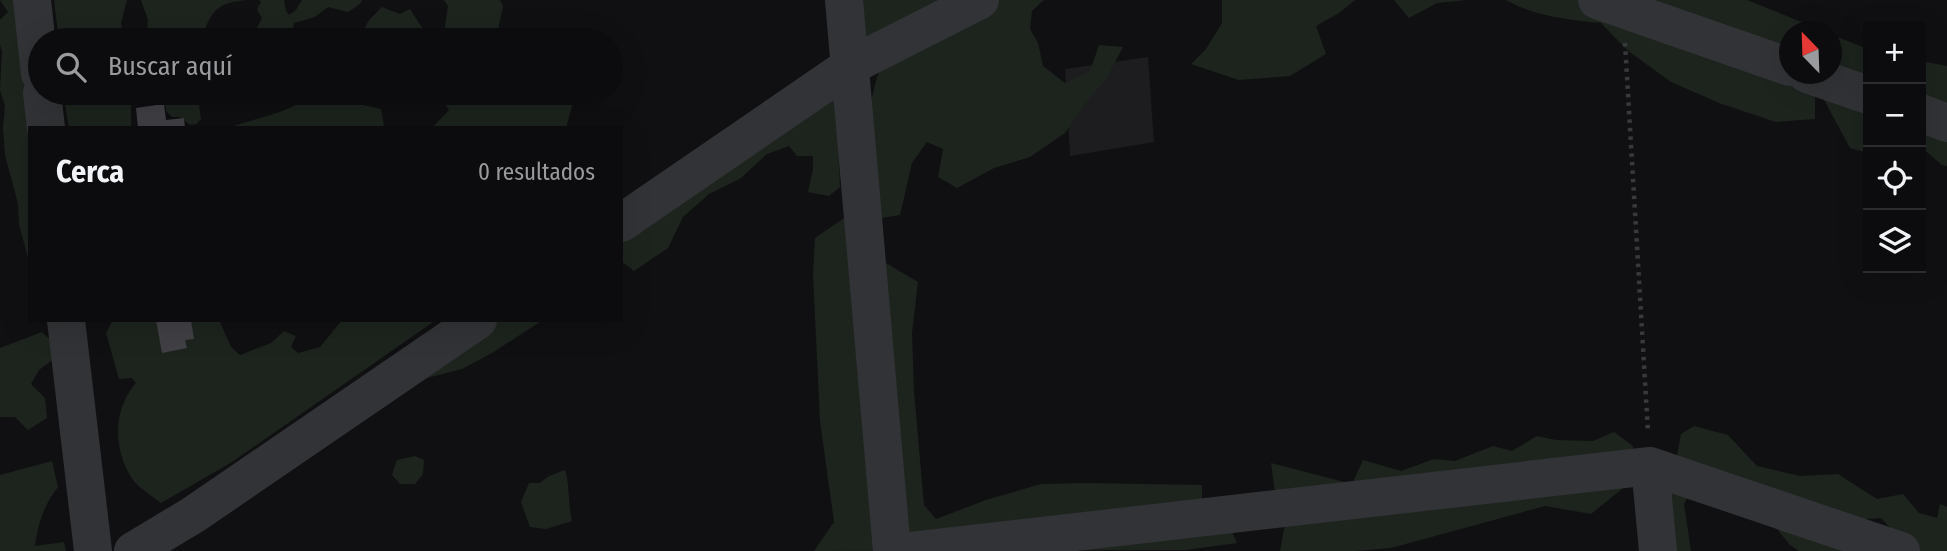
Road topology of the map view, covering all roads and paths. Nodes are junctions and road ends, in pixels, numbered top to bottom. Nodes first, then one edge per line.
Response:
1 (32, 0) edge
2 (844, 0) edge
3 (980, 0) edge
4 (1610, 4) edge
5 (35, 28) edge
6 (1779, 63) edge
7 (850, 66) junction
8 (1836, 84) edge
9 (1863, 93) edge
10 (43, 105) edge
11 (1926, 115) edge
12 (1947, 122) edge
13 (46, 126) edge
14 (623, 222) edge
15 (66, 322) edge
16 (475, 322) edge
17 (1650, 466) junction
18 (93, 551) edge
19 (133, 551) edge
20 (892, 551) edge
21 (911, 551) edge
22 (1658, 551) edge
23 (1901, 551) edge

1 - 5 street
2 - 7 street
3 - 7 street
4 - 6 street
4 - 17 path
7 - 14 street
7 - 20 street
8 - 9 street
10 - 13 street
11 - 12 street
15 - 18 street
16 - 19 street
17 - 21 street
17 - 22 street
17 - 23 street

